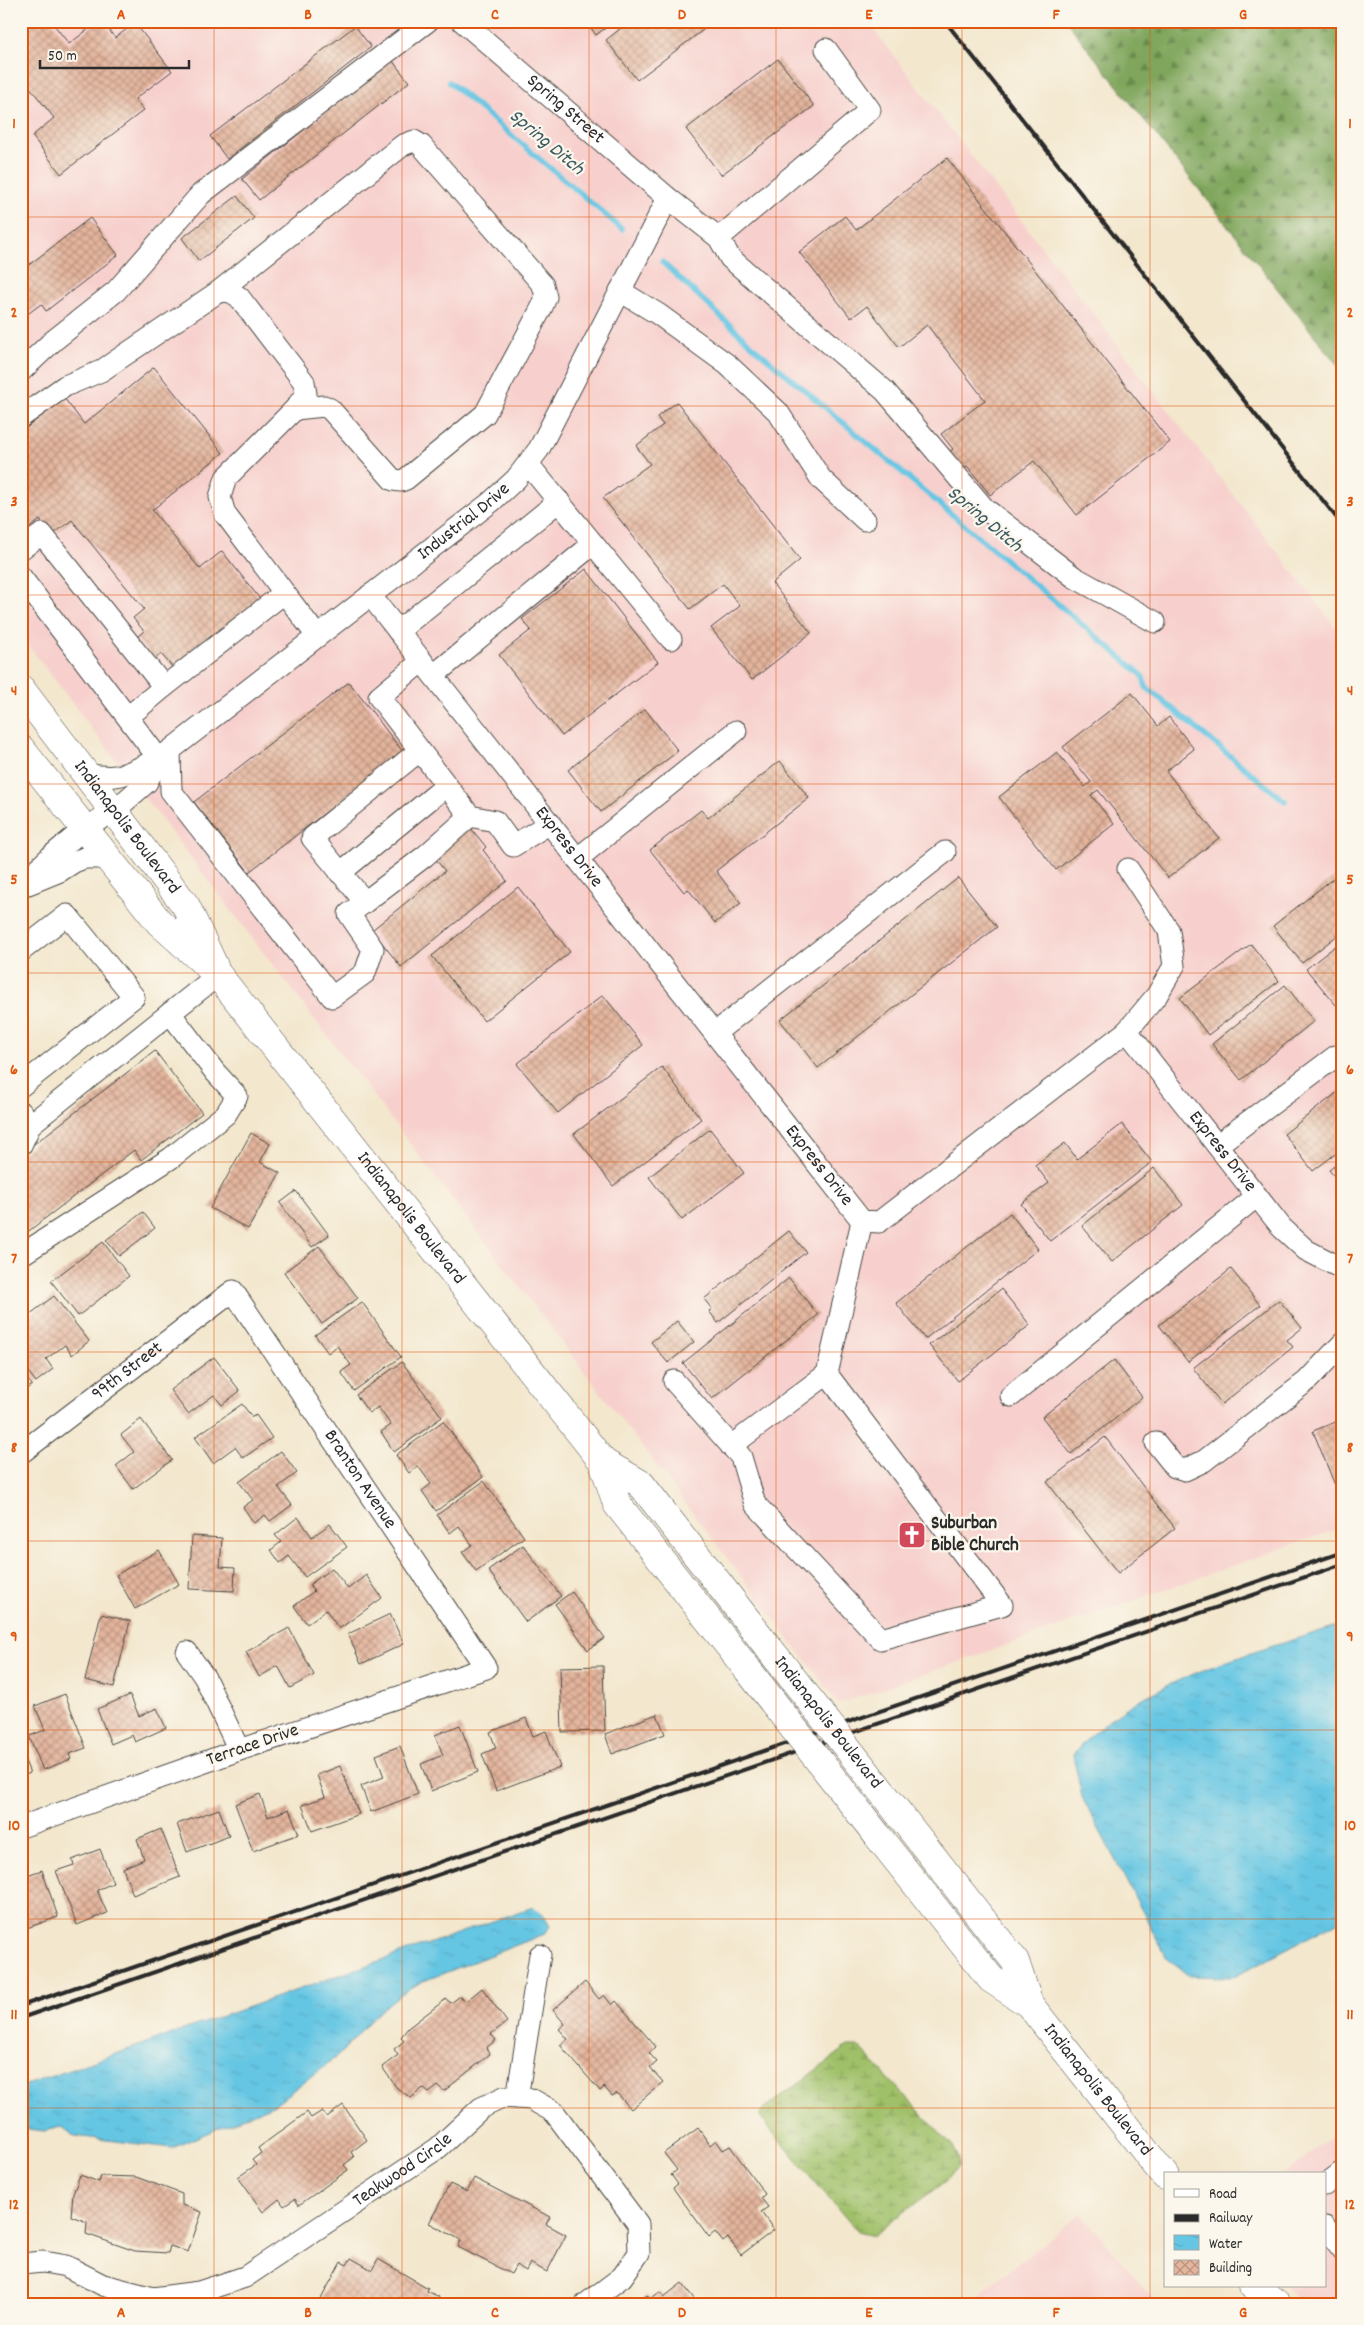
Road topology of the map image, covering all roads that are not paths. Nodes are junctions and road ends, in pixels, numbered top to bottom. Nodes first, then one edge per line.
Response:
1 (428, 21) edge
2 (462, 21) edge
3 (826, 49) dead end
4 (668, 198) junction
5 (719, 238) junction
6 (620, 291) junction
7 (218, 292) junction
8 (21, 371) edge
9 (295, 409) junction
10 (21, 417) edge
11 (528, 464) junction
12 (559, 502) junction
13 (865, 520) dead end
14 (593, 544) junction
15 (21, 549) edge
16 (21, 577) edge
17 (284, 593) junction
18 (370, 595) junction
19 (1155, 622) dead end
20 (398, 631) junction
21 (317, 636) junction
22 (671, 639) dead end
23 (428, 668) junction
24 (164, 687) junction
25 (21, 689) edge
26 (128, 717) junction
27 (736, 731) dead end
28 (419, 751) junction
29 (164, 755) junction
30 (24, 757) edge
31 (87, 774) junction
32 (446, 786) junction
33 (115, 810) junction
34 (470, 816) junction
35 (550, 823) junction
36 (84, 829) junction
37 (945, 852) dead end
38 (107, 858) junction
39 (577, 859) junction
40 (1128, 869) dead end
41 (340, 873) junction
42 (21, 886) edge
43 (364, 902) junction
44 (21, 950) edge
45 (218, 975) junction
46 (170, 1013) junction
47 (1127, 1031) junction
48 (714, 1033) junction
49 (1336, 1056) dead end
50 (21, 1086) edge
51 (26, 1118) edge
52 (21, 1146) edge
53 (1217, 1146) junction
54 (1257, 1196) junction
55 (862, 1221) junction
56 (21, 1256) edge
57 (1343, 1269) edge
58 (233, 1290) joint
59 (1343, 1343) edge
60 (827, 1374) junction
61 (674, 1381) dead end
62 (1011, 1396) dead end
63 (1156, 1443) dead end
64 (731, 1446) junction
65 (21, 1453) edge
66 (603, 1462) junction
67 (186, 1652) dead end
68 (486, 1668) joint
69 (239, 1750) junction
70 (21, 1826) edge
71 (540, 1955) dead end
72 (1029, 2004) junction
73 (517, 2098) junction
74 (1343, 2171) edge
75 (1164, 2175) edge
76 (1326, 2184) edge
77 (1326, 2228) edge
78 (1343, 2250) edge
79 (21, 2264) edge
80 (1256, 2293) edge
81 (152, 2301) edge
82 (586, 2304) edge
83 (1277, 2304) edge

1 - 8 street
2 - 4 street, Spring Street
3 - 5 street
4 - 5 street, Spring Street
4 - 6 street, Industrial Drive
5 - 19 street
6 - 11 street, Industrial Drive
6 - 13 street
7 - 9 street
7 - 9 street
7 - 10 street
9 - 17 street
11 - 12 street
11 - 18 street, Industrial Drive
12 - 14 street
12 - 20 street
14 - 22 street
14 - 23 street
15 - 24 street
16 - 26 street
17 - 21 street
17 - 24 street
18 - 20 street, Express Drive
18 - 21 street, Industrial Drive
20 - 23 street, Express Drive
21 - 29 street, Industrial Drive
23 - 28 street
23 - 35 street, Express Drive
24 - 26 street
25 - 31 highway, Indianapolis Boulevard
26 - 29 street
27 - 39 street
28 - 32 street
28 - 41 street
29 - 31 street, Industrial Drive
29 - 33 street, Industrial Drive
29 - 43 street
30 - 36 highway, Indianapolis Boulevard
31 - 33 highway, Indianapolis Boulevard
32 - 34 street
32 - 41 street
33 - 36 street, Industrial Drive
33 - 45 highway, Indianapolis Boulevard
34 - 35 street
34 - 43 street
35 - 39 street, Express Drive
36 - 38 highway, Indianapolis Boulevard
36 - 42 street, Industrial Drive
37 - 48 street
38 - 42 street, Industrial Drive
38 - 45 highway, Indianapolis Boulevard
39 - 48 street, Express Drive
40 - 47 street
41 - 43 street
44 - 50 street
45 - 46 street
45 - 66 highway, Indianapolis Boulevard
46 - 51 street
46 - 56 street
47 - 53 street, Express Drive
47 - 55 street, Express Drive
48 - 55 street, Express Drive
49 - 53 street
51 - 52 street
53 - 54 street, Express Drive
54 - 57 street, Express Drive
54 - 62 street
55 - 60 street
58 - 65 street, 99th Street
58 - 68 street, Branton Avenue
59 - 63 street
60 - 64 street
60 - 64 street
61 - 64 street
66 - 72 highway, Indianapolis Boulevard, bridge
66 - 72 highway, Indianapolis Boulevard, bridge
67 - 69 street
68 - 69 street, Terrace Drive
69 - 70 street, Terrace Drive
71 - 73 street
72 - 75 highway, Indianapolis Boulevard
73 - 81 street, Teakwood Circle
73 - 82 street, Teakwood Circle
74 - 76 street
77 - 78 street
79 - 81 street, Teakwood Circle
80 - 83 highway

